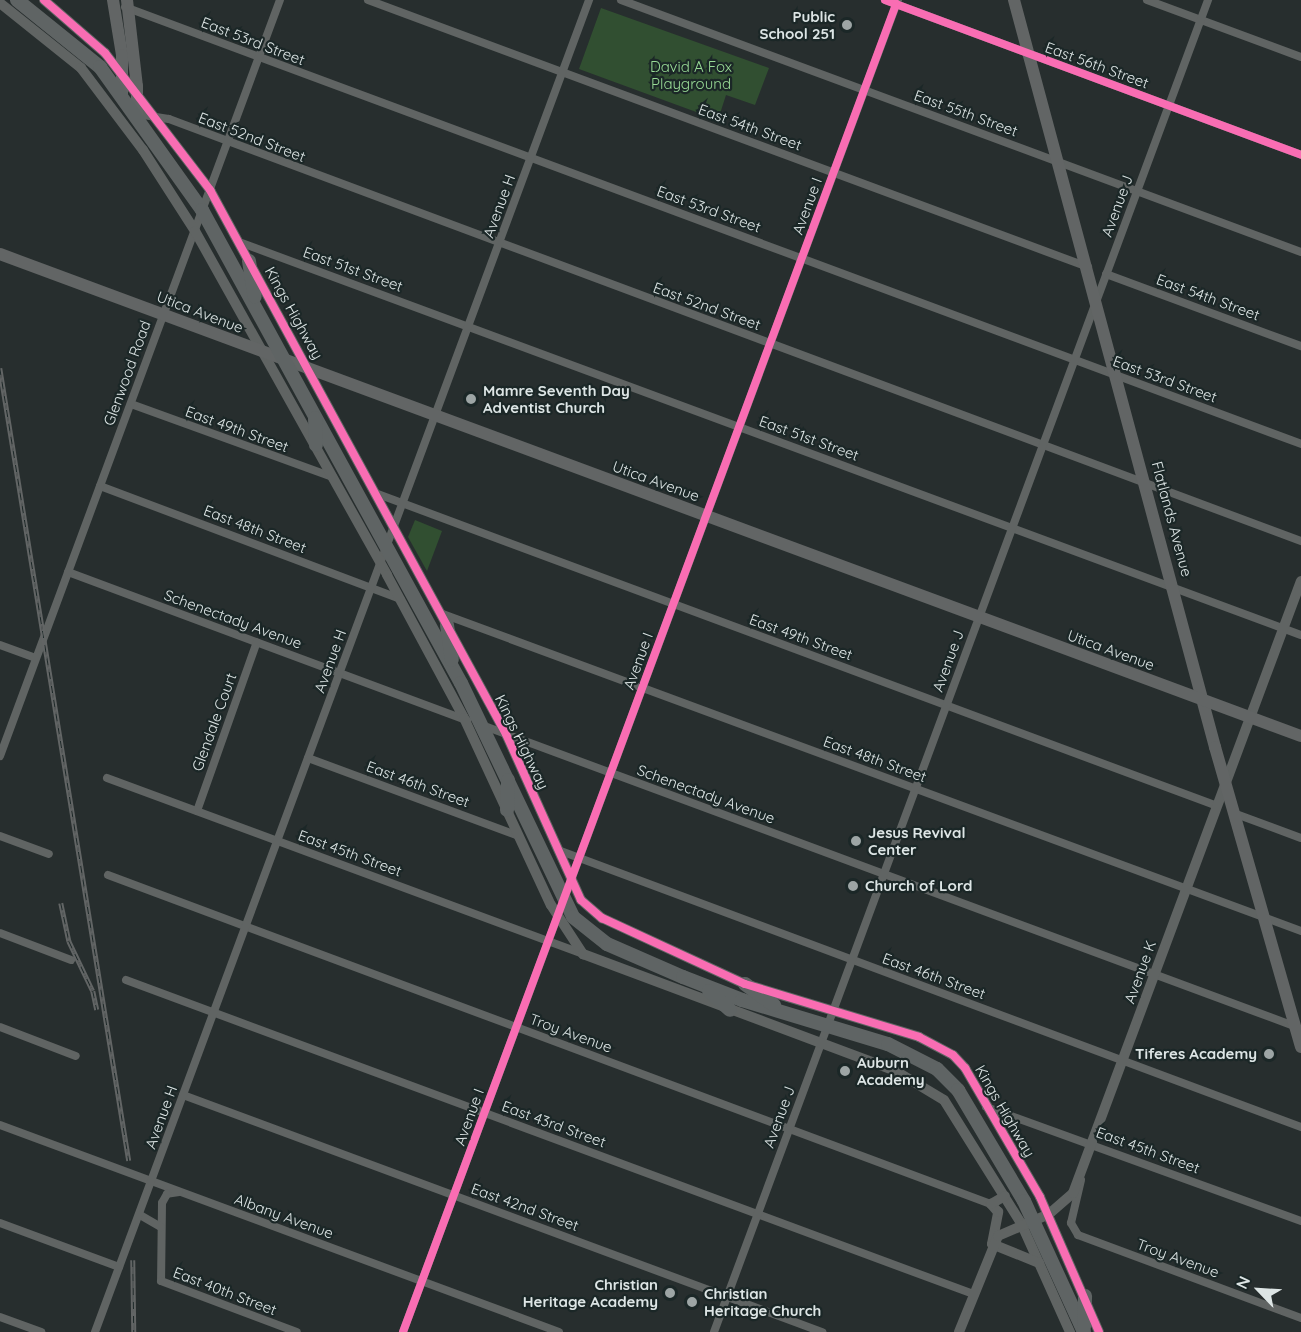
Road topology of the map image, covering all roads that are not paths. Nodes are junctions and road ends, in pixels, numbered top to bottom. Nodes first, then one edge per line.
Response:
1 (17, 0) edge
2 (44, 0) edge
3 (280, 0) edge
4 (368, 0) edge
5 (589, 0) edge
6 (621, 0) edge
7 (885, 0) edge
8 (1014, 0) edge
9 (1147, 0) edge
10 (1208, 0) edge
11 (112, 1) edge
12 (897, 2) edge
13 (0, 3) edge
14 (127, 4) edge
15 (1200, 20) junction
16 (1029, 54) junction
17 (259, 57) junction
18 (1301, 57) edge
19 (562, 72) junction
20 (123, 76) junction
21 (864, 90) junction
22 (122, 94) junction
23 (137, 94) junction
24 (1168, 105) junction
25 (136, 114) junction
26 (154, 116) junction
27 (228, 143) junction
28 (1301, 154) edge
29 (531, 158) junction
30 (1058, 162) junction
31 (834, 173) junction
32 (210, 190) junction
33 (1137, 191) junction
34 (202, 210) junction
35 (195, 231) junction
36 (239, 242) junction
37 (499, 244) junction
38 (1301, 252) edge
39 (0, 254) edge
40 (802, 258) junction
41 (249, 261) junction
42 (1088, 267) junction
43 (1106, 274) junction
44 (1096, 301) junction
45 (257, 308) junction
46 (164, 314) junction
47 (469, 326) junction
48 (770, 344) junction
49 (1301, 346) edge
50 (264, 352) junction
51 (1074, 359) junction
52 (286, 360) junction
53 (309, 368) junction
54 (1117, 375) junction
55 (130, 404) junction
56 (314, 412) junction
57 (436, 415) junction
58 (740, 427) junction
59 (1301, 444) edge
60 (316, 445) junction
61 (1043, 445) junction
62 (334, 478) junction
63 (1147, 483) junction
64 (100, 486) junction
65 (375, 493) junction
66 (402, 503) junction
67 (706, 516) junction
68 (394, 528) junction
69 (1012, 528) junction
70 (1301, 541) edge
71 (387, 545) junction
72 (381, 563) junction
73 (68, 573) junction
74 (1301, 581) edge
75 (372, 588) junction
76 (1176, 589) junction
77 (400, 599) junction
78 (673, 605) junction
79 (979, 617) junction
80 (443, 619) junction
81 (1283, 628) junction
82 (1301, 635) edge
83 (257, 642) junction
84 (0, 645) edge
85 (36, 658) junction
86 (454, 670) junction
87 (340, 673) junction
88 (643, 687) junction
89 (1205, 701) junction
90 (946, 706) junction
91 (464, 718) junction
92 (1251, 718) junction
93 (482, 725) junction
94 (506, 734) junction
95 (1301, 736) edge
96 (3, 739) edge
97 (0, 756) edge
98 (308, 758) junction
99 (611, 773) junction
100 (107, 778) dead end
101 (508, 778) junction
102 (1226, 783) junction
103 (915, 788) junction
104 (1217, 806) junction
105 (507, 810) junction
106 (197, 811) junction
107 (1236, 814) junction
108 (0, 836) edge
109 (519, 836) junction
110 (1301, 838) edge
111 (278, 841) junction
112 (558, 850) junction
113 (49, 854) dead end
114 (579, 858) junction
115 (884, 874) junction
116 (108, 875) dead end
117 (571, 881) junction
118 (1187, 889) junction
119 (564, 900) junction
120 (557, 917) junction
121 (1266, 918) junction
122 (245, 927) junction
123 (1301, 931) edge
124 (0, 933) edge
125 (548, 942) junction
126 (583, 954) junction
127 (71, 960) dead end
128 (851, 960) junction
129 (1155, 975) junction
130 (126, 980) dead end
131 (701, 984) junction
132 (745, 984) junction
133 (730, 1010) junction
134 (783, 1012) junction
135 (832, 1012) junction
136 (214, 1013) junction
137 (827, 1025) junction
138 (0, 1027) edge
139 (516, 1027) junction
140 (1298, 1028) edge
141 (821, 1044) junction
142 (1301, 1047) edge
143 (76, 1056) dead end
144 (1123, 1060) junction
145 (183, 1095) junction
146 (985, 1107) junction
147 (484, 1113) junction
148 (0, 1125) edge
149 (1301, 1126) edge
150 (789, 1128) junction
151 (1092, 1143) junction
152 (1081, 1172) junction
153 (153, 1181) junction
154 (181, 1192) junction
155 (454, 1195) junction
156 (1005, 1196) junction
157 (991, 1204) junction
158 (757, 1214) junction
159 (1049, 1214) junction
160 (140, 1215) junction
161 (1028, 1221) junction
162 (1301, 1221) edge
163 (0, 1223) edge
164 (161, 1227) junction
165 (992, 1244) junction
166 (1039, 1263) junction
167 (119, 1267) junction
168 (422, 1281) junction
169 (973, 1294) junction
170 (1084, 1296) junction
171 (727, 1297) junction
172 (0, 1317) edge
173 (1301, 1318) edge
174 (42, 1332) edge
175 (95, 1332) edge
176 (297, 1332) edge
177 (403, 1332) edge
178 (559, 1332) edge
179 (714, 1332) edge
180 (822, 1332) edge
181 (959, 1332) edge
182 (1070, 1332) edge
183 (1084, 1332) edge
184 (1099, 1332) edge

1 - 22 main road, Kings Highway
2 - 20 street, Kings Highway
3 - 17 street, Glenwood Road
4 - 19 street, East 54th Street
5 - 19 street, Avenue H
6 - 21 street, East 55th Street
7 - 12 street, East 56th Street
8 - 16 main road, Flatlands Avenue
9 - 15 street
10 - 15 street, Avenue J
11 - 14 street, East 53rd Street
11 - 20 main road
12 - 16 street, East 56th Street
12 - 21 street, Avenue I
13 - 35 street
14 - 17 street, East 53rd Street
14 - 23 main road
15 - 18 street
15 - 24 street, Avenue J
16 - 24 street, East 56th Street
16 - 30 main road, Flatlands Avenue
17 - 27 street, Glenwood Road
17 - 29 street, East 53rd Street
19 - 29 street, Avenue H
19 - 31 street, East 54th Street
20 - 22 main road
20 - 23 street, Kings Highway
21 - 30 street, East 55th Street
21 - 31 street, Avenue I
22 - 25 main road, Kings Highway
23 - 25 main road
23 - 26 street, Kings Highway
24 - 28 street, East 56th Street
24 - 33 street, Avenue J
25 - 26 street, East 52nd Street
25 - 34 main road, Kings Highway
26 - 27 street, East 52nd Street
26 - 32 street, Kings Highway
27 - 32 street, Glenwood Road
27 - 37 street, East 52nd Street
29 - 37 street, Avenue H
29 - 40 street, East 53rd Street
30 - 33 street, East 55th Street
30 - 42 main road, Flatlands Avenue
31 - 40 street, Avenue I
31 - 42 street, East 54th Street
32 - 34 street, Glenwood Road
32 - 36 street, Kings Highway
33 - 38 street, East 55th Street
33 - 43 street, Avenue J
34 - 35 street, Glenwood Road
34 - 45 main road, Kings Highway
35 - 46 street, Glenwood Road
35 - 50 street
36 - 41 street, Kings Highway
36 - 47 street, East 51st Street
37 - 47 street, Avenue H
37 - 48 street, East 52nd Street
39 - 46 main road, Utica Avenue
40 - 48 street, Avenue I
40 - 51 street, East 53rd Street
41 - 45 main road
41 - 53 street, Kings Highway
42 - 44 main road, Flatlands Avenue
43 - 44 street, Avenue J
43 - 49 street, East 54th Street
44 - 51 street, Avenue J
44 - 54 main road, Flatlands Avenue
45 - 52 main road, Kings Highway
46 - 50 main road, Utica Avenue
46 - 55 street, Glenwood Road
47 - 57 street, Avenue H
47 - 58 street, East 51st Street
48 - 58 street, Avenue I
48 - 61 street, East 52nd Street
50 - 52 main road, Utica Avenue
50 - 60 street
51 - 54 street, East 53rd Street
51 - 61 street, Avenue J
52 - 53 main road, Utica Avenue
52 - 56 main road, Kings Highway
53 - 57 main road, Utica Avenue
53 - 65 street, Kings Highway
54 - 59 street, East 53rd Street
54 - 63 main road, Flatlands Avenue
55 - 62 street, East 49th Street
55 - 64 street, Glenwood Road
56 - 60 main road
56 - 71 main road, Kings Highway
57 - 66 street, Avenue H
57 - 67 main road, Utica Avenue
58 - 67 street, Avenue I
58 - 69 street, East 51st Street
60 - 62 street
61 - 63 street, East 52nd Street
61 - 69 street, Avenue J
62 - 72 street
63 - 70 street, East 52nd Street
63 - 76 main road, Flatlands Avenue
64 - 73 street, Glenwood Road
64 - 75 street, East 48th Street
65 - 66 street, East 49th Street
65 - 68 street, Kings Highway
66 - 68 street, Avenue H
66 - 78 street, East 49th Street
67 - 78 street, Avenue I
67 - 79 main road, Utica Avenue
68 - 71 street, Avenue H
68 - 80 street, Kings Highway
69 - 76 street, East 51st Street
69 - 79 street, Avenue J
71 - 72 street, Avenue H
71 - 86 main road, Kings Highway
72 - 75 street, Avenue H
72 - 77 street
73 - 83 street, Schenectady Avenue
73 - 85 street, Glenwood Road
74 - 81 street, Avenue K
75 - 77 street, East 48th Street
75 - 87 street, Avenue H
76 - 81 street, East 51st Street
76 - 89 main road, Flatlands Avenue
77 - 91 street
78 - 88 street, Avenue I
78 - 90 street, East 49th Street
79 - 89 main road, Utica Avenue
79 - 90 street, Avenue J
80 - 86 main road
80 - 88 street, East 48th Street
80 - 94 street, Kings Highway
81 - 82 street, East 51st Street
81 - 92 street, Avenue K
83 - 87 street, Schenectady Avenue
83 - 106 street, Glendale Court
84 - 85 street
85 - 96 street, Glenwood Road
86 - 93 main road, Kings Highway
87 - 91 street, Schenectady Avenue
87 - 98 street, Avenue H
88 - 99 street, Avenue I
88 - 103 street, East 48th Street
89 - 92 main road, Utica Avenue
89 - 102 main road, Flatlands Avenue
90 - 103 street, Avenue J
90 - 104 street, East 49th Street
91 - 93 street, Schenectady Avenue
91 - 105 street
92 - 95 main road, Utica Avenue
92 - 102 street, Avenue K
93 - 94 street, Schenectady Avenue
93 - 101 main road, Kings Highway
94 - 99 street, Schenectady Avenue
94 - 112 street, Kings Highway
96 - 97 street, Glenwood Road
98 - 109 street, East 46th Street
98 - 111 street, Avenue H
99 - 114 street, Avenue I
99 - 115 street, Schenectady Avenue
100 - 106 street, East 45th Street
101 - 105 main road
101 - 119 main road, Kings Highway
102 - 104 street, Avenue K
102 - 107 main road, Flatlands Avenue
103 - 115 street, Avenue J
103 - 118 street, East 48th Street
104 - 118 street, Avenue K
105 - 109 street
106 - 111 street, East 45th Street
107 - 110 street
107 - 121 main road, Flatlands Avenue
108 - 113 street
109 - 120 street
111 - 122 street, Avenue H
111 - 125 street, East 45th Street
112 - 114 street, East 46th Street
112 - 117 street, Kings Highway
114 - 117 street, Avenue I
114 - 128 street, East 46th Street
115 - 128 street, Avenue J
115 - 129 street, Schenectady Avenue
116 - 122 street, Troy Avenue
117 - 119 street, Avenue I
117 - 132 street, Kings Highway
118 - 121 street, East 48th Street
118 - 129 street, Avenue K
119 - 120 street, Avenue I
119 - 131 main road, Kings Highway
120 - 125 street, Avenue I
120 - 126 street
121 - 123 street, East 48th Street
121 - 140 main road, Flatlands Avenue
122 - 136 street, Avenue H
122 - 139 street, Troy Avenue
124 - 127 street
125 - 126 street, East 45th Street
125 - 139 street, Avenue I
126 - 133 street, Kings Highway
128 - 135 street, Avenue J
128 - 144 street, East 46th Street
129 - 140 street, Schenectady Avenue
129 - 144 street, Avenue K
130 - 136 street, East 43rd Street
131 - 133 main road
131 - 134 main road, Kings Highway
132 - 134 main road
132 - 135 street, Kings Highway
133 - 141 street, Kings Highway
134 - 137 main road, Kings Highway
135 - 137 street, Avenue J
135 - 146 street, Kings Highway
136 - 145 street, Avenue H
136 - 147 street, East 43rd Street
137 - 141 street, Avenue J
137 - 161 main road, Kings Highway
138 - 143 street
139 - 147 street, Avenue I
139 - 150 street, Troy Avenue
140 - 142 main road, Flatlands Avenue
141 - 150 street, Avenue J
141 - 156 street, Kings Highway
144 - 149 street, East 46th Street
144 - 151 street, Avenue K
145 - 153 street, Avenue H
145 - 155 street, East 42nd Street
146 - 151 street, East 45th Street
146 - 159 street, Kings Highway
147 - 155 street, Avenue I
147 - 158 street, East 43rd Street
148 - 153 street, Albany Avenue
150 - 157 street, Troy Avenue
150 - 158 street, Avenue J
151 - 152 street, Avenue K
151 - 162 street, East 45th Street
152 - 159 street, Avenue K
152 - 173 street, Troy Avenue
153 - 154 street, Albany Avenue
153 - 160 street, Avenue H
154 - 164 street, East 40th Street
154 - 168 street, Albany Avenue
155 - 168 street, Avenue I
155 - 171 street, East 42nd Street
156 - 157 street
156 - 161 street, Kings Highway
157 - 165 street
158 - 169 street, East 43rd Street
158 - 171 street, Avenue J
159 - 161 street, Avenue K
159 - 170 street, Kings Highway
160 - 164 street
160 - 167 street, Avenue H
161 - 165 street, Avenue K
161 - 166 street, Kings Highway
161 - 183 main road, Kings Highway
163 - 167 street
164 - 176 street, East 40th Street
165 - 166 street
165 - 169 street
166 - 182 street, Kings Highway
167 - 175 street, Avenue H
168 - 177 street, Avenue I
168 - 178 street, Albany Avenue
169 - 181 street
170 - 183 main road
170 - 184 street, Kings Highway
171 - 179 street, Avenue J
171 - 180 street, East 42nd Street
172 - 174 street

